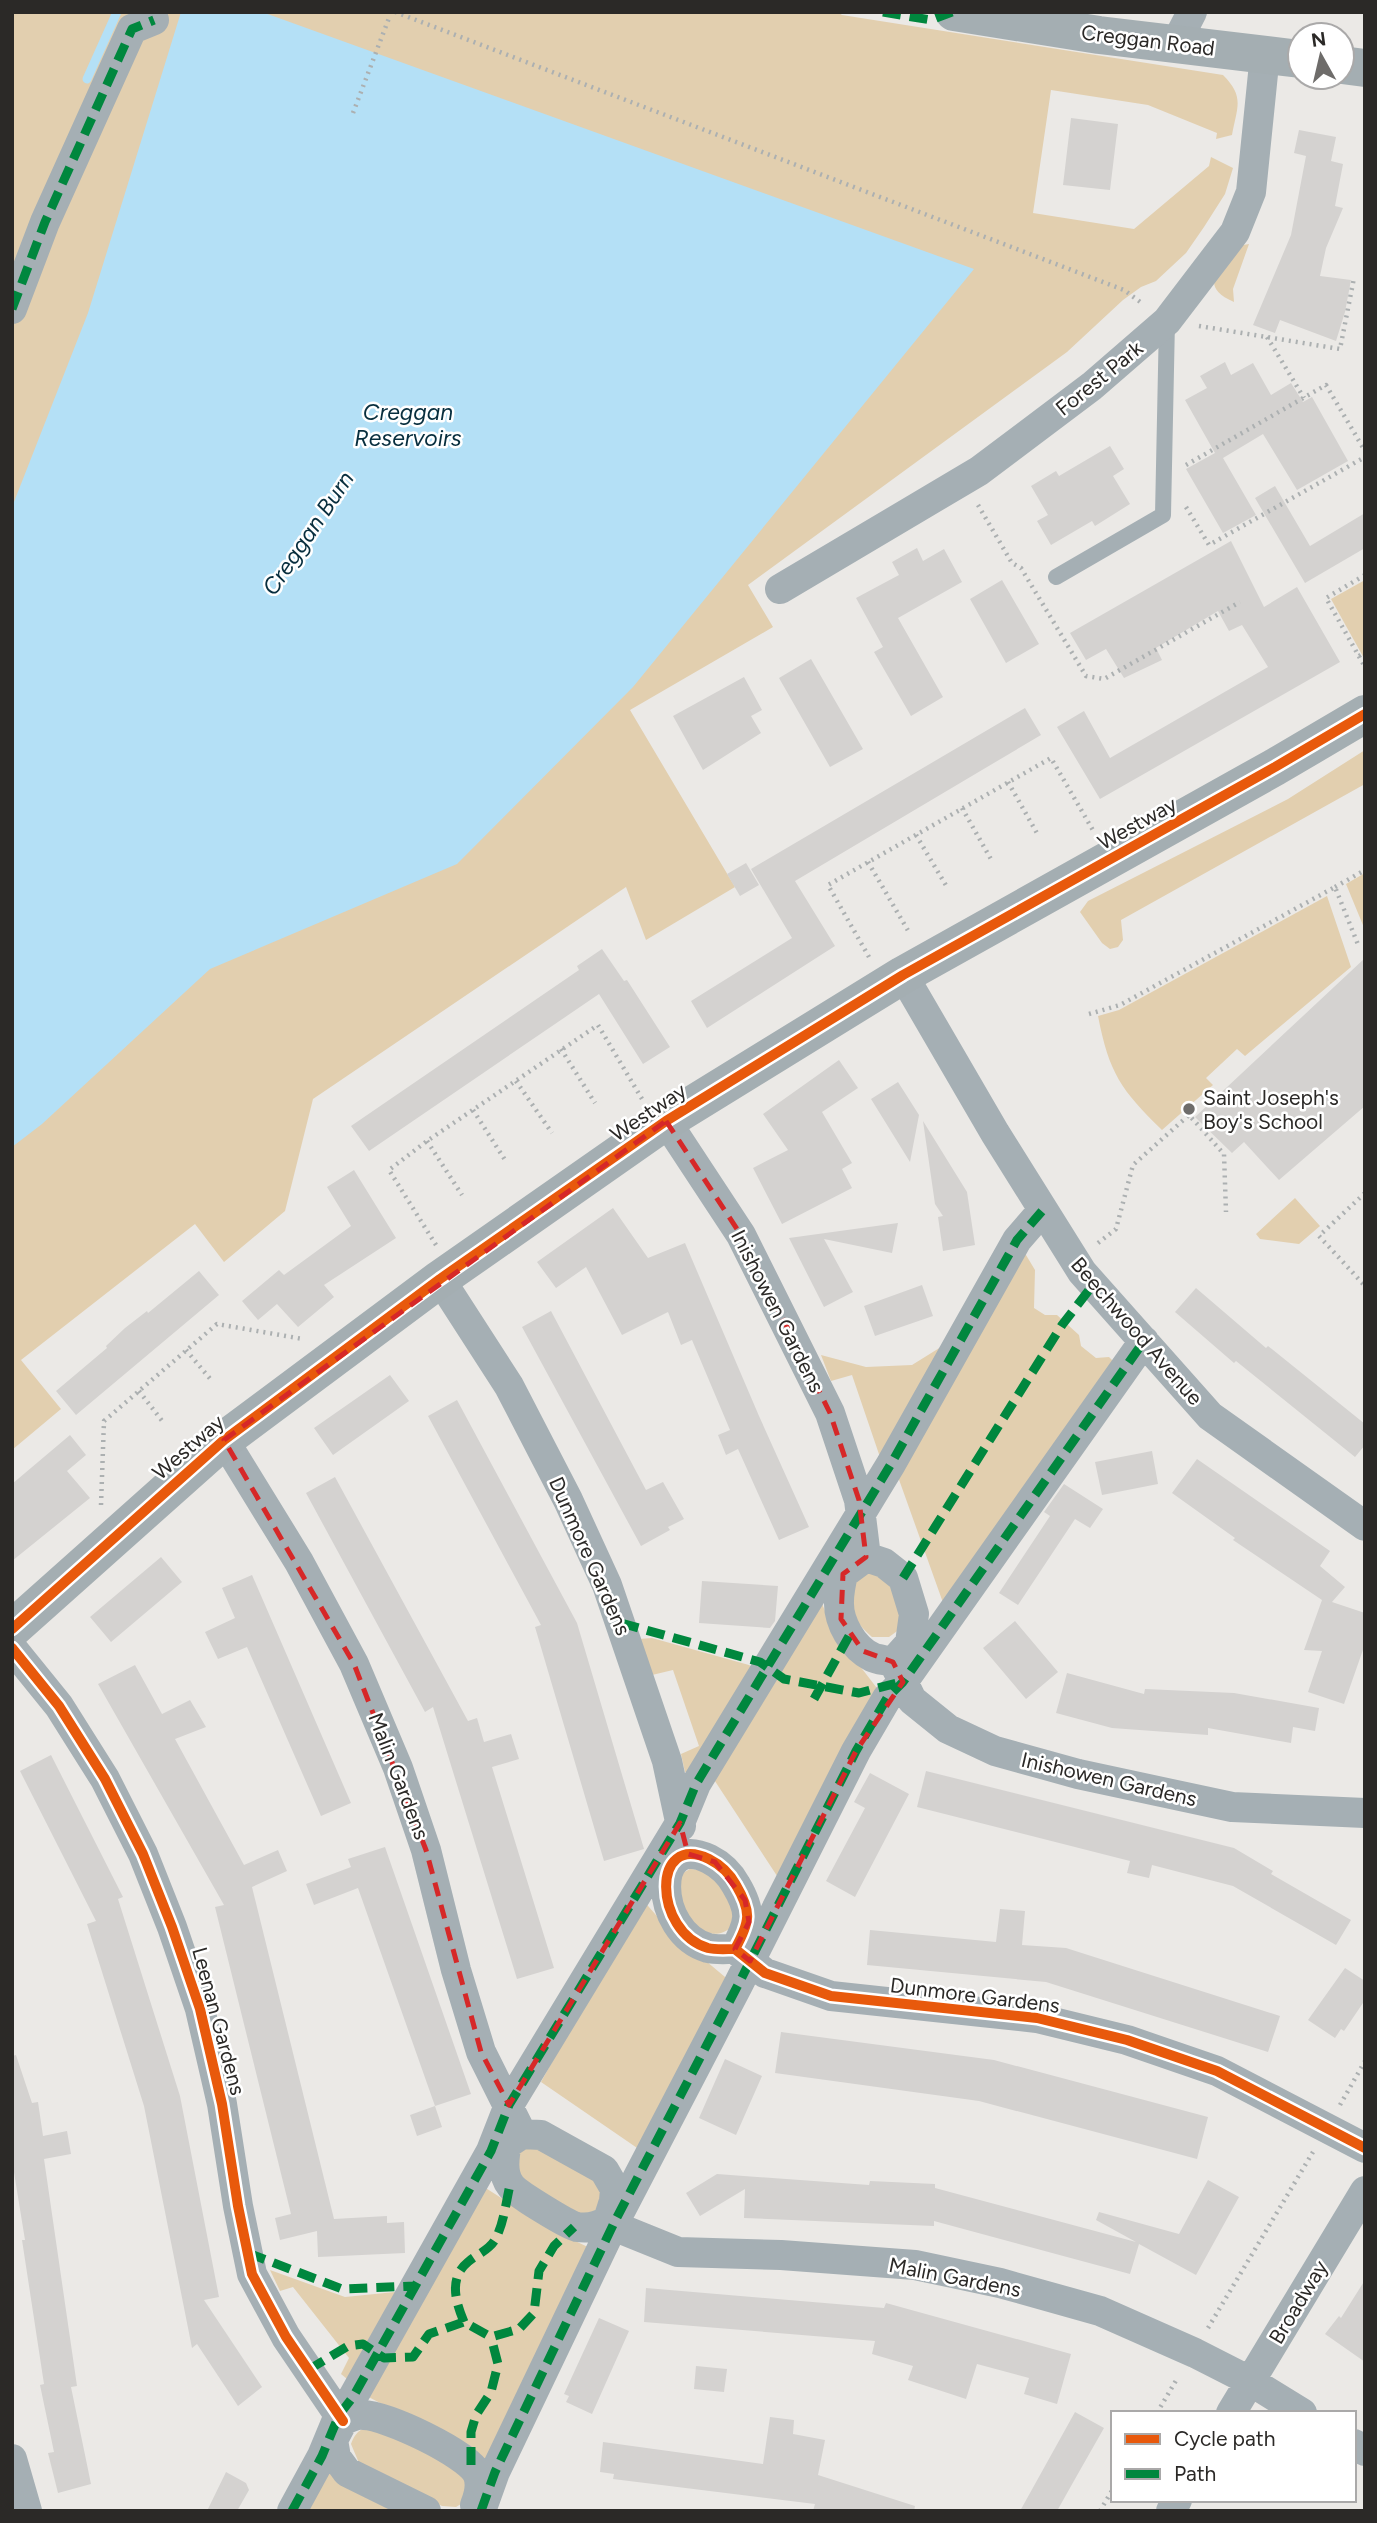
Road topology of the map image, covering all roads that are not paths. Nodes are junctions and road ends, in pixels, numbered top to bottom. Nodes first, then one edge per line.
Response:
1 (954, 12) edge
2 (1025, 18) edge
3 (154, 20) dead end
4 (1184, 28) edge
5 (1282, 56) edge
6 (12, 309) edge
7 (1167, 321) junction
8 (1056, 578) dead end
9 (780, 589) dead end
10 (1365, 714) edge
11 (892, 965) junction
12 (656, 1113) junction
13 (1043, 1210) junction
14 (440, 1279) junction
15 (1144, 1341) junction
16 (224, 1440) junction
17 (860, 1512) junction
18 (1365, 1526) edge
19 (866, 1557) junction
20 (12, 1629) edge
21 (12, 1648) edge
22 (898, 1672) junction
23 (1365, 1813) edge
24 (680, 1823) junction
25 (688, 1854) junction
26 (742, 1955) junction
27 (509, 2105) junction
28 (522, 2134) junction
29 (1365, 2148) edge
30 (1365, 2191) edge
31 (611, 2221) junction
32 (1250, 2381) junction
33 (1232, 2411) edge
34 (1300, 2411) edge
35 (341, 2418) junction
36 (12, 2459) edge
37 (482, 2508) edge
38 (27, 2511) edge
39 (292, 2511) edge
40 (426, 2511) edge

1 - 2 street, Creggan Road
2 - 4 street, Creggan Road
3 - 6 street
4 - 5 street, Creggan Road
5 - 7 street, Forest Park
7 - 8 lane
7 - 9 street, Forest Park
10 - 11 street, Westway
11 - 12 street, Westway
11 - 13 street, Beechwood Avenue
12 - 14 street, Westway
12 - 17 street, Inishowen Gardens
13 - 15 street, Beechwood Avenue
13 - 17 street
14 - 16 street, Westway
14 - 24 street, Dunmore Gardens
15 - 18 street, Beechwood Avenue
15 - 22 street
16 - 20 street, Westway
16 - 27 street, Malin Gardens
17 - 19 street, Inishowen Gardens
17 - 24 street
19 - 22 street
19 - 22 street
21 - 35 street, Leenan Gardens
22 - 23 street, Inishowen Gardens
22 - 26 street
24 - 25 street, Dunmore Gardens
24 - 27 street
25 - 26 street
25 - 26 street, Dunmore Gardens
26 - 29 street, Dunmore Gardens
26 - 31 street
27 - 28 street, Malin Gardens
27 - 35 street
28 - 31 street
28 - 31 street
30 - 32 street, Broadway
31 - 32 street, Malin Gardens
31 - 37 street
32 - 33 street, Broadway
32 - 34 street, Malin Gardens
35 - 37 street
35 - 39 street
35 - 40 street
36 - 38 street

